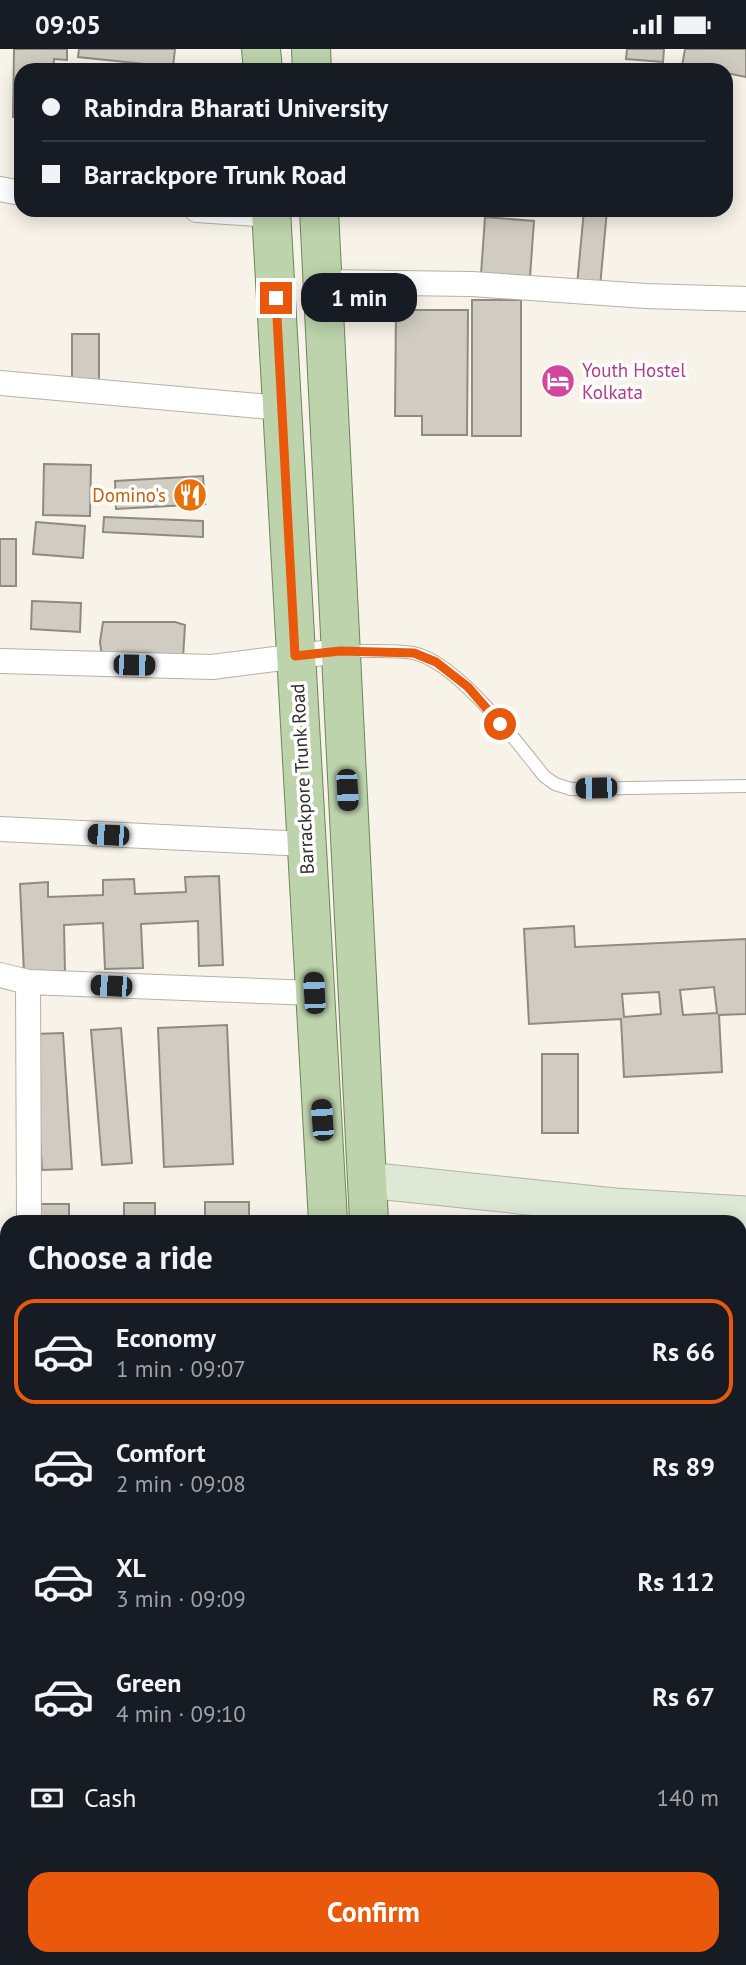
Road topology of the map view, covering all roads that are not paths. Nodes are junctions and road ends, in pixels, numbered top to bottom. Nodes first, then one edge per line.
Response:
1 (271, 217) edge
2 (319, 217) edge
3 (322, 282) junction
4 (746, 299) edge
5 (0, 383) edge
6 (282, 408) junction
7 (340, 651) junction
8 (295, 656) junction
9 (0, 661) edge
10 (746, 786) edge
11 (0, 829) edge
12 (306, 844) junction
13 (0, 975) edge
14 (28, 982) junction
15 (314, 993) junction
16 (367, 1180) junction
17 (746, 1214) edge
18 (29, 1215) edge
19 (328, 1215) edge
20 (369, 1215) edge

1 - 6 main road, Barrackpore Trunk Road
2 - 3 main road
3 - 4 street
3 - 7 main road
5 - 6 street
6 - 8 main road, Barrackpore Trunk Road
7 - 8 street
7 - 10 lane
7 - 16 main road
8 - 9 street
8 - 12 main road, Barrackpore Trunk Road
11 - 12 street
12 - 15 main road, Barrackpore Trunk Road
13 - 14 street
14 - 15 street
14 - 18 street
15 - 19 main road, Barrackpore Trunk Road
16 - 17 street
16 - 20 main road

